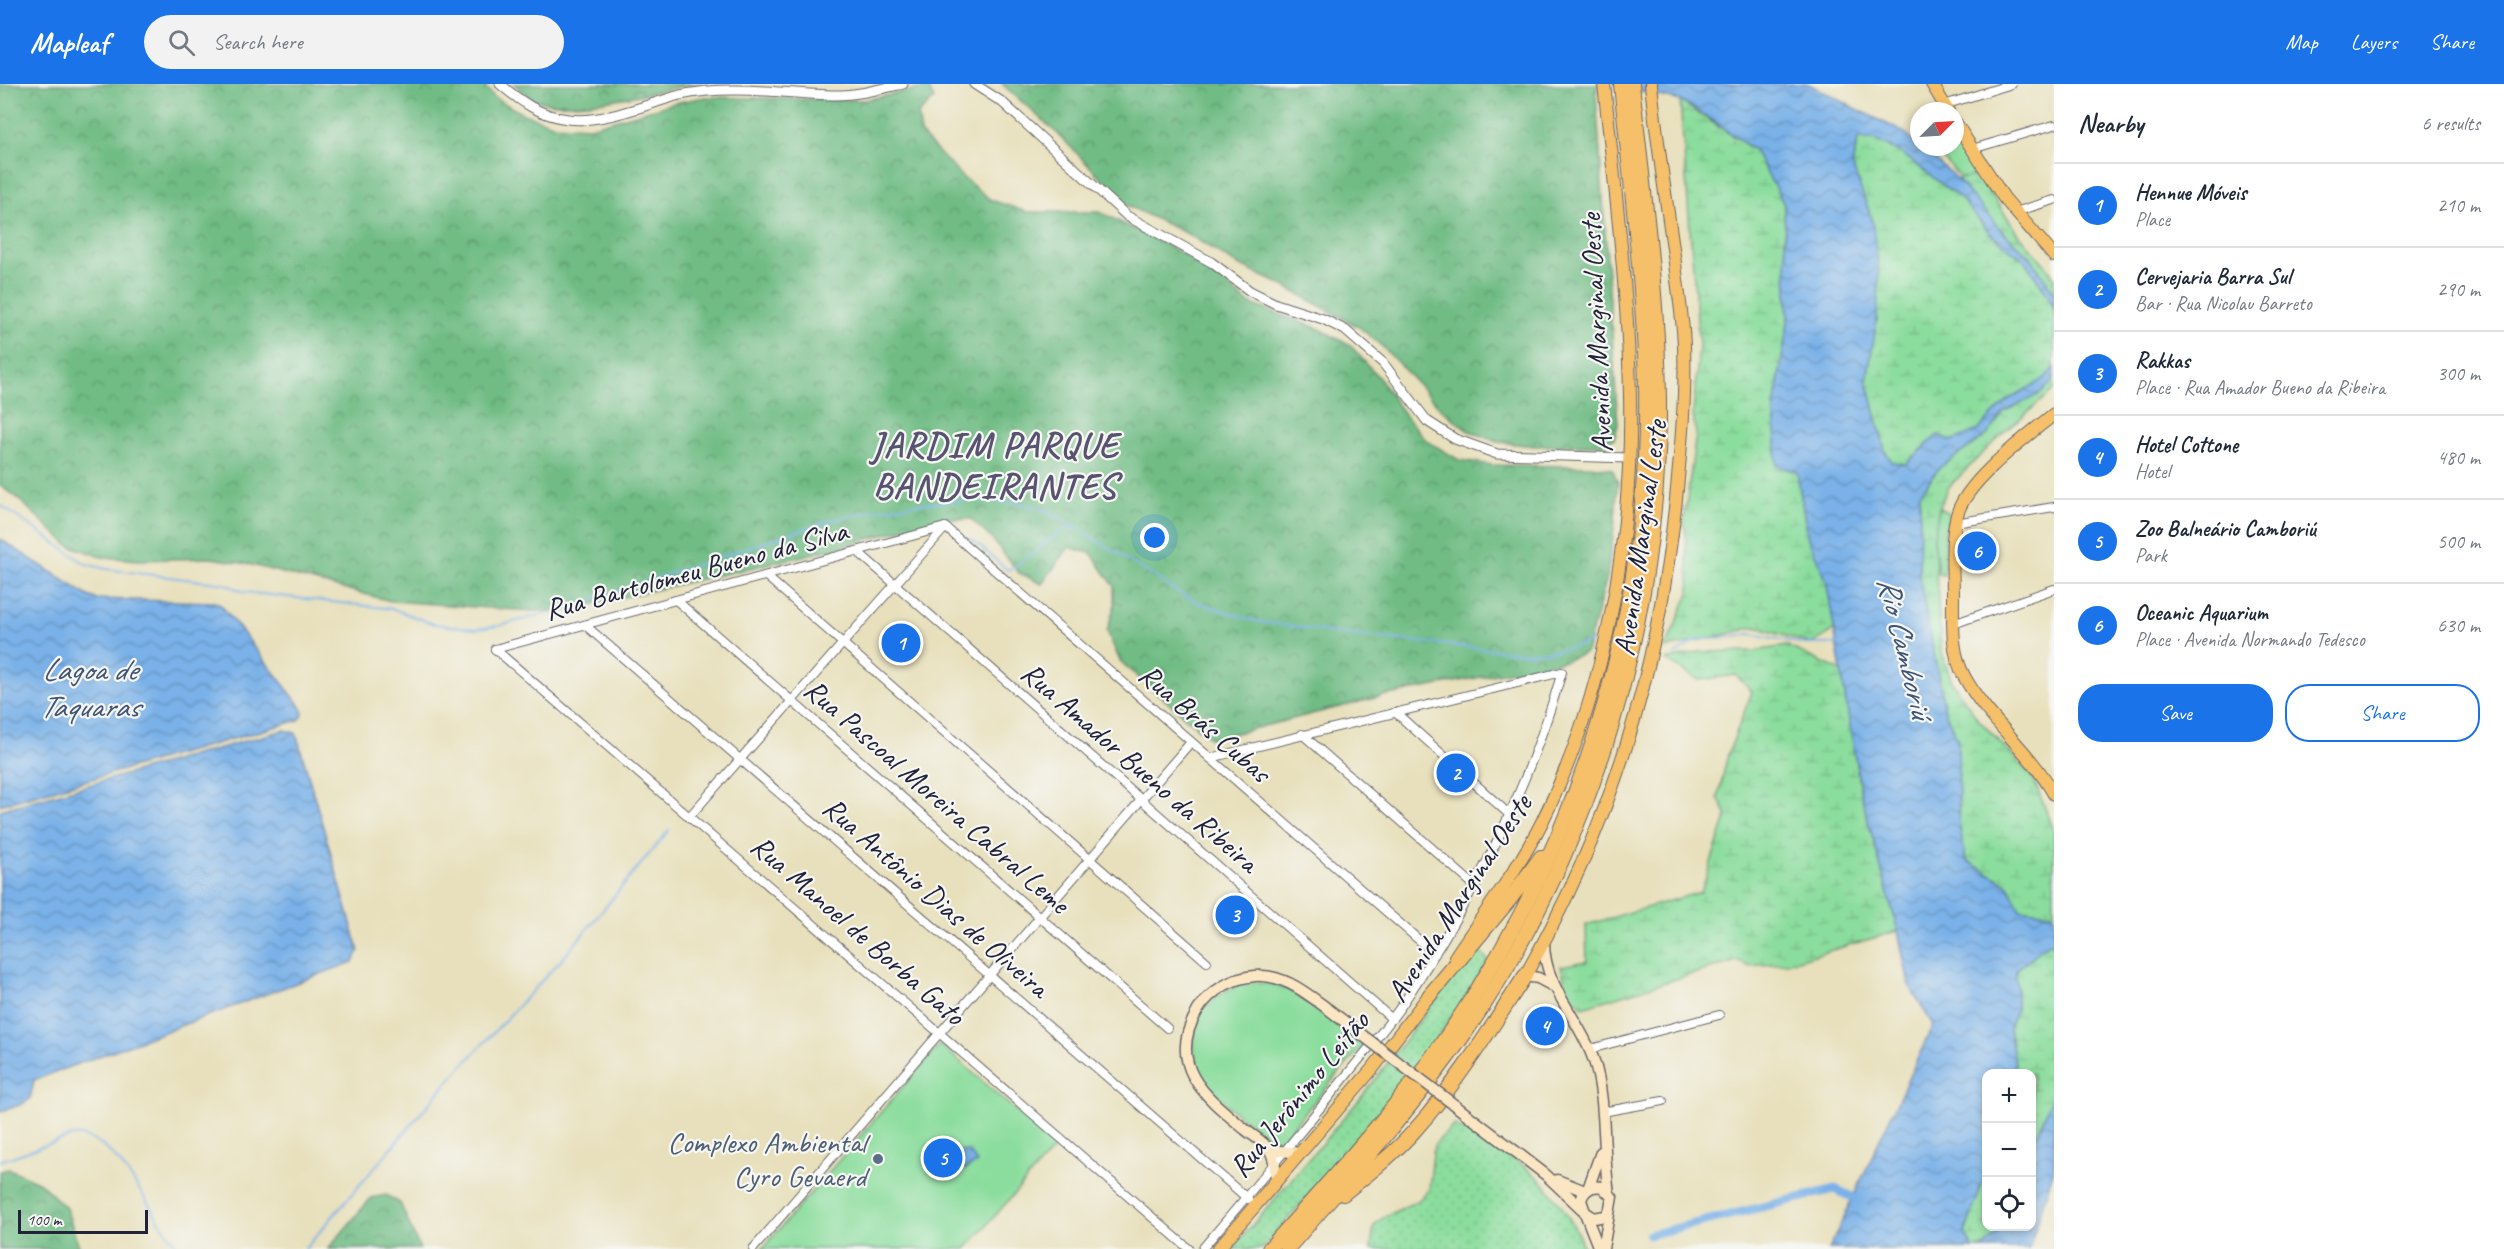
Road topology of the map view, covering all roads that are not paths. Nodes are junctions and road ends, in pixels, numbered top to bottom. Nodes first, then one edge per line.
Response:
1 (500, 84) edge
2 (903, 84) edge
3 (974, 84) edge
4 (1604, 84) edge
5 (1621, 84) edge
6 (1632, 84) edge
7 (1651, 84) edge
8 (1932, 84) edge
9 (2013, 84) edge
10 (1942, 102) edge
11 (1963, 102) edge
12 (2054, 124) edge
13 (1631, 125) junction
14 (1964, 136) edge
15 (1972, 149) junction
16 (2054, 200) edge
17 (2016, 213) junction
18 (2054, 256) edge
19 (2054, 414) edge
20 (1628, 458) junction
21 (2054, 507) edge
22 (1955, 523) junction
23 (945, 528) junction
24 (857, 551) junction
25 (766, 576) junction
26 (895, 584) junction
27 (2054, 589) edge
28 (676, 600) junction
29 (1953, 624) junction
30 (585, 625) junction
31 (843, 643) junction
32 (495, 649) joint
33 (792, 701) junction
34 (1395, 712) junction
35 (1302, 734) junction
36 (1191, 742) junction
37 (1209, 758) junction
38 (740, 759) junction
39 (2054, 794) edge
40 (1141, 800) junction
41 (1511, 816) junction
42 (689, 817) junction
43 (1561, 829) junction
44 (1090, 859) junction
45 (1476, 887) junction
46 (1040, 917) junction
47 (1544, 944) junction
48 (1435, 954) junction
49 (1207, 962) dead end
50 (989, 976) junction
51 (1525, 976) junction
52 (1555, 987) junction
53 (1429, 996) junction
54 (1719, 1015) dead end
55 (1392, 1019) junction
56 (1167, 1028) dead end
57 (940, 1032) junction
58 (1590, 1049) junction
59 (1663, 1101) dead end
60 (1602, 1112) junction
61 (1603, 1143) junction
62 (1270, 1150) junction
63 (1285, 1151) junction
64 (1301, 1153) junction
65 (1275, 1164) junction
66 (1546, 1175) junction
67 (1276, 1182) junction
68 (1587, 1190) junction
69 (1609, 1193) junction
70 (1248, 1202) junction
71 (1584, 1211) junction
72 (1609, 1212) junction
73 (1316, 1216) junction
74 (1221, 1245) edge
75 (753, 1249) edge
76 (1189, 1249) edge
77 (1202, 1249) edge
78 (1213, 1249) edge
79 (1269, 1249) edge
80 (1287, 1249) edge
81 (1601, 1249) edge

1 - 2 street
3 - 20 street
4 - 20 main road, Avenida Marginal Oeste
5 - 13 highway
6 - 13 highway
7 - 47 main road, Avenida Marginal Leste
8 - 10 main road
9 - 11 street
12 - 15 street
13 - 43 highway
13 - 73 highway
14 - 15 main road
15 - 17 main road
16 - 17 street
17 - 18 main road
19 - 22 main road
20 - 53 main road, Avenida Marginal Oeste
21 - 22 street
22 - 29 main road
23 - 24 street, Rua Bartolomeu Bueno da Silva
23 - 26 street
23 - 36 street, Rua Brás Cubas
24 - 25 street, Rua Bartolomeu Bueno da Silva
24 - 26 street, Rua Amador Bueno da Ribeira
25 - 28 street, Rua Bartolomeu Bueno da Silva
25 - 31 street
26 - 31 street
26 - 40 street, Rua Amador Bueno da Ribeira
27 - 29 street
28 - 30 street, Rua Bartolomeu Bueno da Silva
28 - 33 street, Rua Pascoal Moreira Cabral Leme
29 - 39 main road
30 - 32 street, Rua Bartolomeu Bueno da Silva
30 - 38 street, Rua Antônio Dias de Oliveira
31 - 33 street
31 - 44 street
32 - 42 street, Rua Manoel de Borba Gato
33 - 38 street
33 - 46 street, Rua Pascoal Moreira Cabral Leme
34 - 35 street
34 - 41 street
34 - 41 street, Rua Jerônimo Leitão
35 - 37 street
35 - 45 street
36 - 37 street, Rua Brás Cubas
36 - 40 street
37 - 48 street, Rua Brás Cubas
38 - 42 street
38 - 50 street, Rua Antônio Dias de Oliveira
40 - 44 street
40 - 55 street, Rua Amador Bueno da Ribeira
41 - 45 street, Rua Jerônimo Leitão
42 - 57 street, Rua Manoel de Borba Gato
43 - 53 highway
43 - 79 highway
44 - 46 street
44 - 49 street
45 - 48 street, Rua Jerônimo Leitão
46 - 50 street
46 - 56 street, Rua Pascoal Moreira Cabral Leme
47 - 51 main road, Avenida Marginal Leste
47 - 52 main road
48 - 55 street, Rua Jerônimo Leitão
50 - 57 street
50 - 70 street, Rua Antônio Dias de Oliveira
51 - 52 main road
51 - 73 highway
52 - 58 main road
53 - 64 main road, Avenida Marginal Oeste
54 - 58 street
55 - 63 street, Rua Jerônimo Leitão
57 - 75 street
57 - 76 street, Rua Manoel de Borba Gato
58 - 60 main road
59 - 60 street
60 - 61 main road
61 - 68 main road
61 - 69 main road
62 - 63 main road
62 - 65 main road
62 - 66 main road, bridge
63 - 64 main road
63 - 65 street, Rua Jerônimo Leitão
64 - 67 main road, Avenida Marginal Oeste
65 - 67 main road
65 - 70 street, Rua Jerônimo Leitão
66 - 68 main road
66 - 71 main road
67 - 70 main road, Avenida Marginal Oeste
68 - 69 main road
68 - 71 main road
69 - 72 main road
70 - 74 main road, Avenida Marginal Oeste
70 - 77 street, Rua Jerônimo Leitão
71 - 72 main road
71 - 81 main road
72 - 81 main road
73 - 80 highway
74 - 78 street

